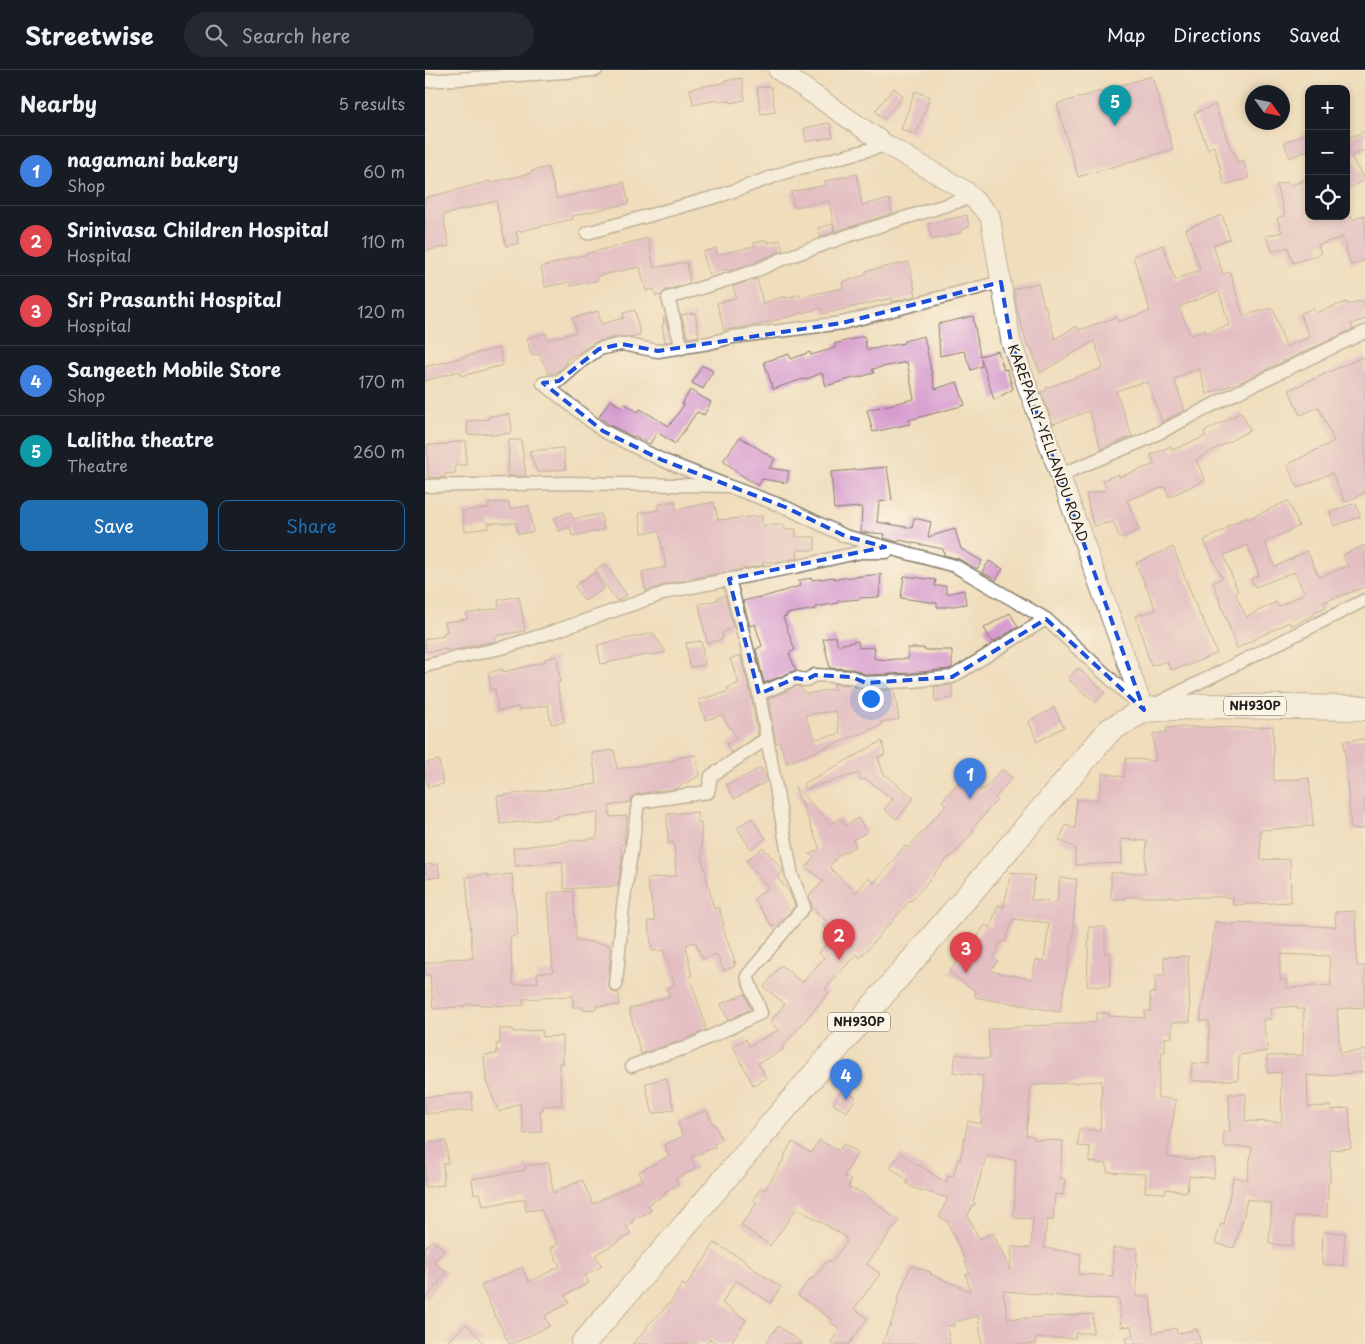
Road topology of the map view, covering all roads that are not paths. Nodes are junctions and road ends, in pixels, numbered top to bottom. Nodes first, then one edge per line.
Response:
1 (596, 70) edge
2 (778, 70) edge
3 (425, 81) edge
4 (887, 145) junction
5 (972, 197) junction
6 (587, 232) dead end
7 (1001, 282) junction
8 (1365, 332) edge
9 (682, 348) junction
10 (1060, 475) junction
11 (425, 486) edge
12 (728, 486) junction
13 (905, 553) junction
14 (729, 579) junction
15 (1365, 600) edge
16 (1046, 619) junction
17 (425, 666) edge
18 (759, 694) junction
19 (1365, 708) edge
20 (1144, 710) junction
21 (766, 739) junction
22 (616, 985) dead end
23 (632, 1066) dead end
24 (583, 1344) edge

1 - 3 street
2 - 4 street, KAREPALLY-YELLANDU ROAD
4 - 5 street, KAREPALLY-YELLANDU ROAD
4 - 6 street
5 - 7 street, KAREPALLY-YELLANDU ROAD
5 - 9 street
7 - 9 street
7 - 10 street, KAREPALLY-YELLANDU ROAD
8 - 10 street
9 - 12 street
10 - 20 street, KAREPALLY-YELLANDU ROAD
11 - 12 street
12 - 13 street
13 - 14 street
13 - 16 street
14 - 17 street
14 - 18 street
15 - 20 street
16 - 18 street
16 - 20 street
18 - 21 street
19 - 20 highway, NH930P
20 - 24 highway, NH930P
21 - 22 street
21 - 23 street

